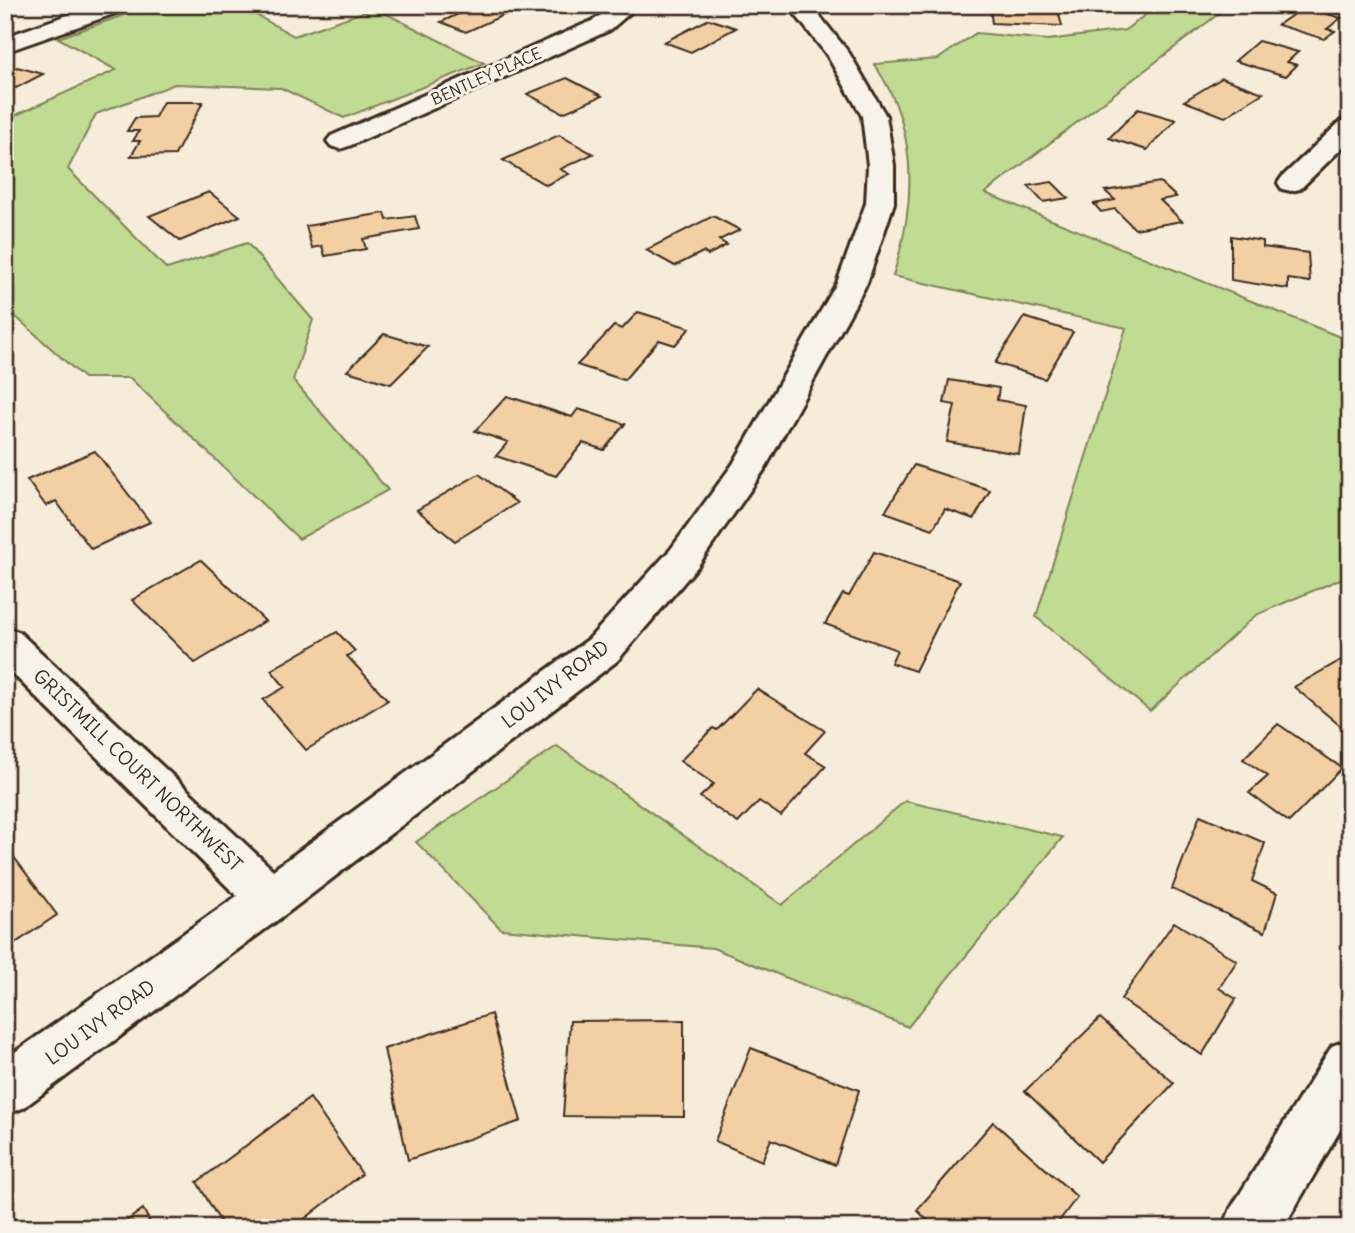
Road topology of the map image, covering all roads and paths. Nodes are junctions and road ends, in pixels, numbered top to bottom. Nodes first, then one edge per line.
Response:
1 (117, 5) edge
2 (628, 5) edge
3 (799, 5) edge
4 (5, 46) edge
5 (1350, 126) edge
6 (341, 141) dead end
7 (1291, 183) dead end
8 (5, 642) edge
9 (271, 898) junction
10 (1350, 1064) edge
11 (5, 1090) edge
12 (1251, 1228) edge

1 - 4 street
2 - 6 street, BENTLEY PLACE
3 - 9 street, LOU IVY ROAD
5 - 7 street
8 - 9 street, GRISTMILL COURT NORTHWEST
9 - 11 street, LOU IVY ROAD
10 - 12 street

